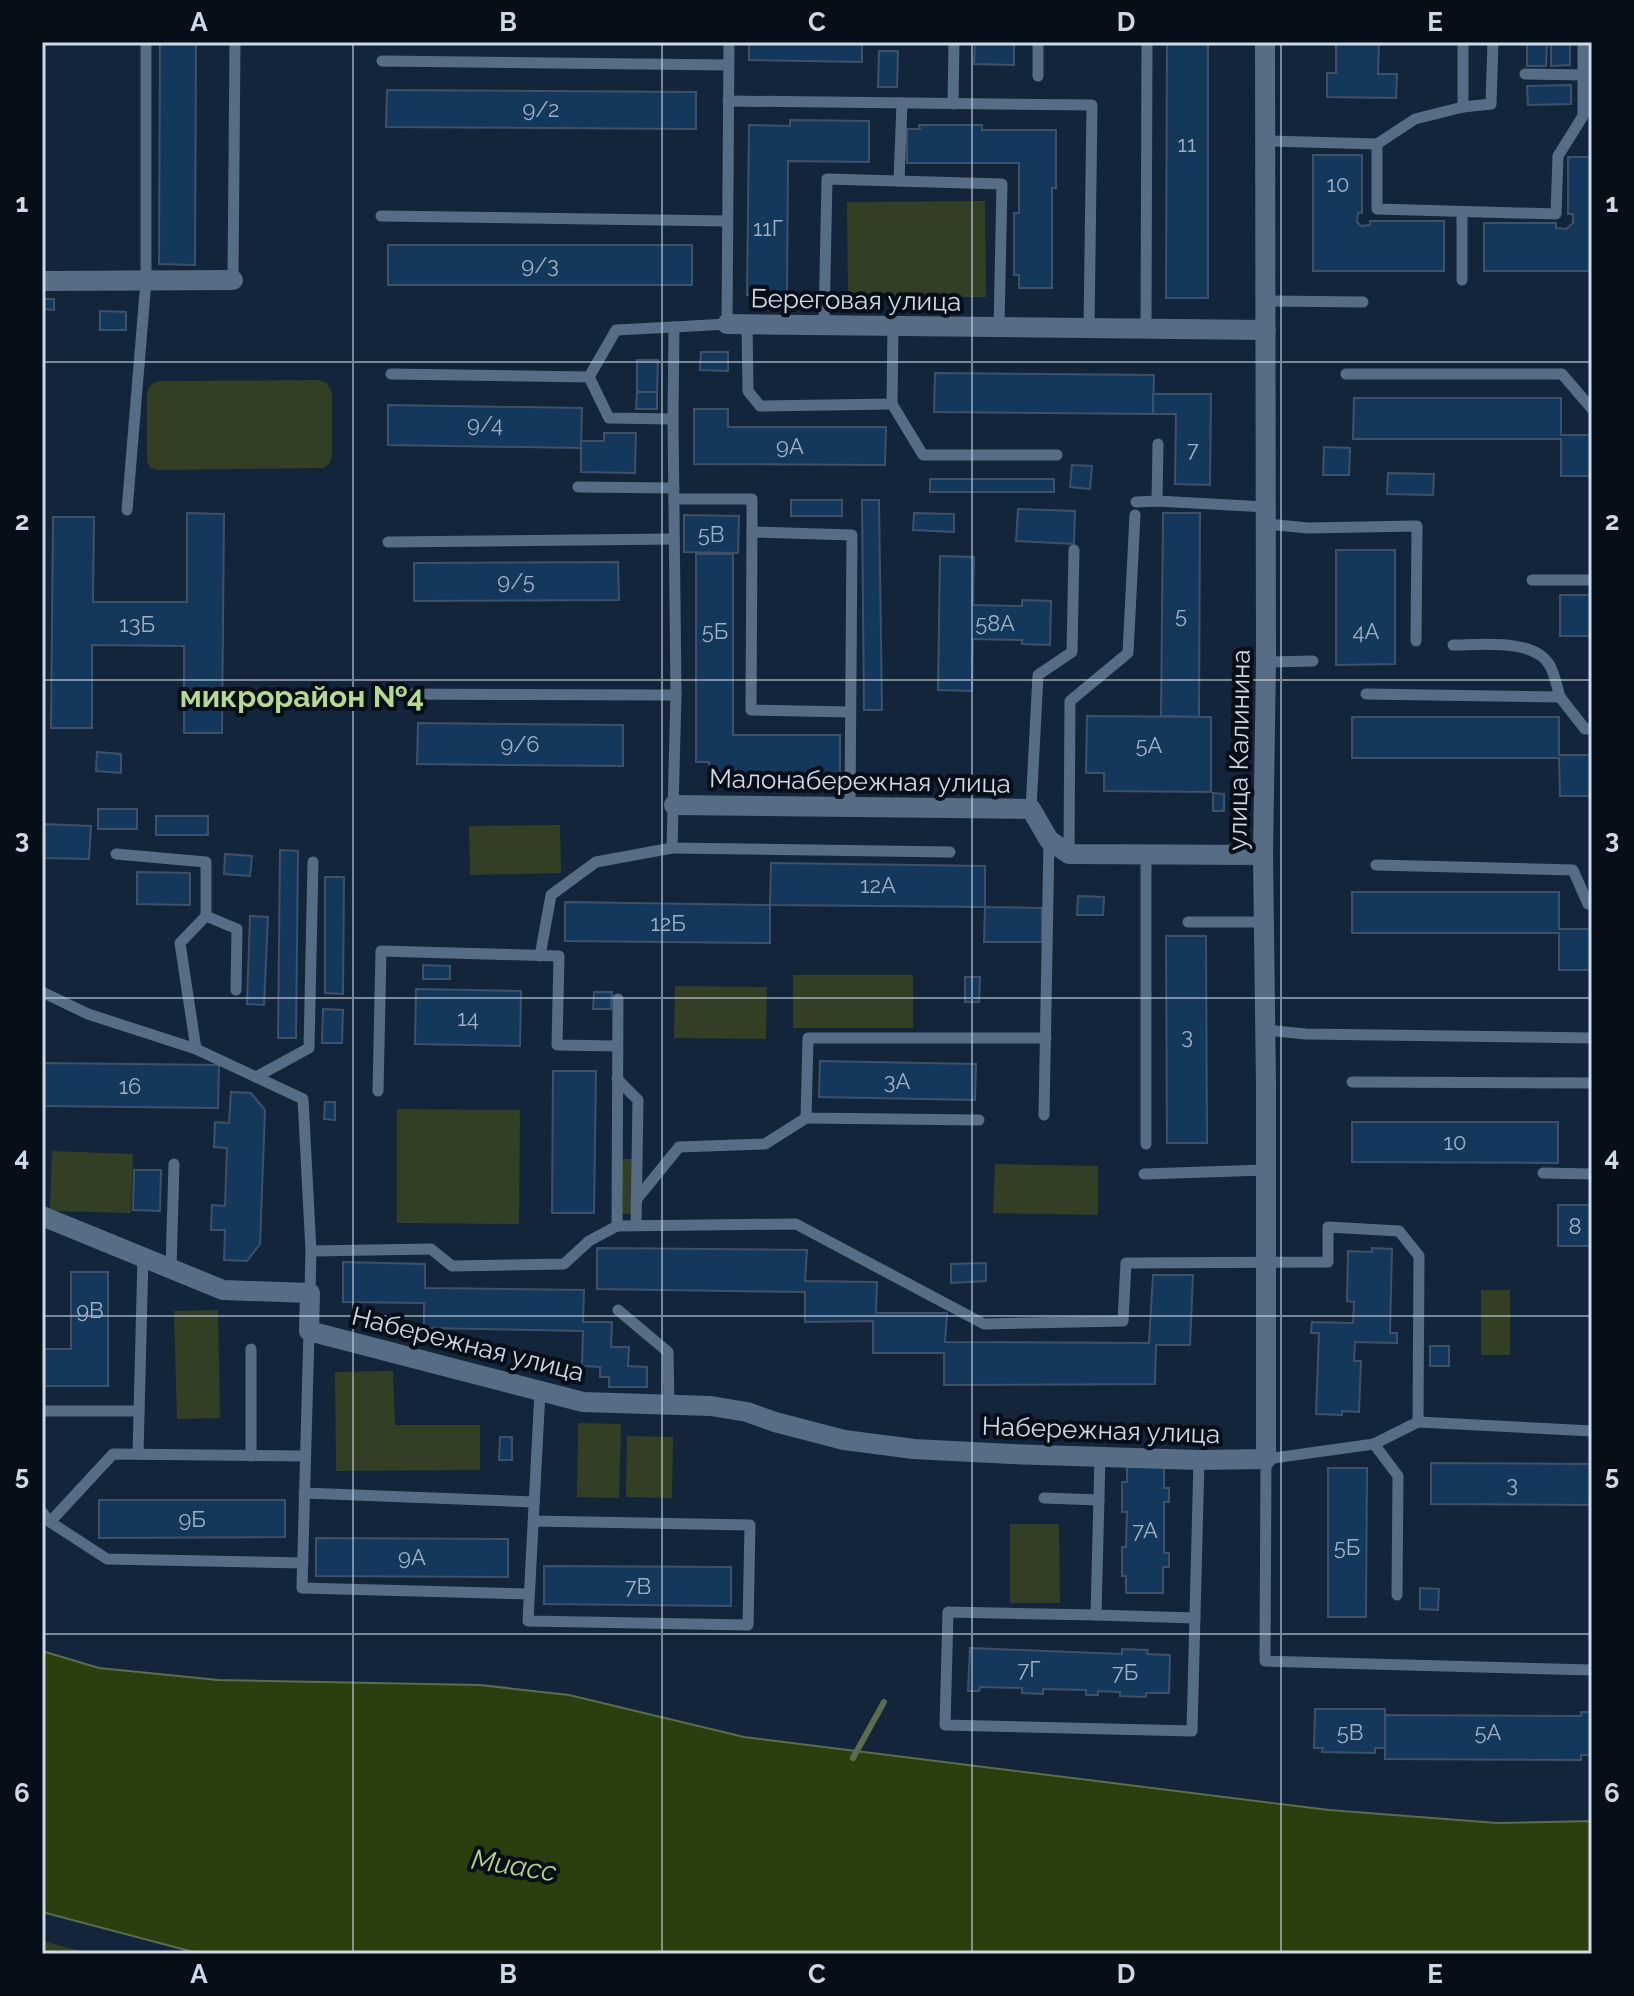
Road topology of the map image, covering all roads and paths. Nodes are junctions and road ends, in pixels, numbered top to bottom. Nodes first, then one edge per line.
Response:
1 (146, 42) edge
2 (235, 42) edge
3 (729, 42) edge
4 (954, 42) edge
5 (1038, 42) edge
6 (1147, 42) edge
7 (1265, 42) edge
8 (1463, 42) edge
9 (1493, 42) edge
10 (1583, 42) edge
11 (382, 61) dead end
12 (728, 65) junction
13 (1525, 74) dead end
14 (1583, 75) junction
15 (1038, 76) dead end
16 (728, 101) junction
17 (902, 103) junction
18 (953, 104) junction
19 (1463, 107) junction
20 (1266, 141) junction
21 (1377, 144) junction
22 (899, 181) junction
23 (1462, 212) junction
24 (381, 216) dead end
25 (727, 221) junction
26 (233, 280) joint
27 (1462, 280) dead end
28 (42, 281) edge
29 (146, 281) junction
30 (1267, 301) junction
31 (1363, 302) dead end
32 (737, 324) junction
33 (824, 325) junction
34 (893, 326) junction
35 (674, 327) junction
36 (999, 327) junction
37 (1089, 328) junction
38 (1146, 328) junction
39 (1266, 330) junction
40 (391, 374) dead end
41 (1346, 374) dead end
42 (589, 377) junction
43 (892, 404) junction
44 (1592, 409) edge
45 (673, 419) junction
46 (1158, 444) dead end
47 (1057, 455) dead end
48 (578, 487) dead end
49 (674, 493) junction
50 (1157, 501) junction
51 (127, 510) dead end
52 (1266, 515) junction
53 (752, 532) junction
54 (674, 539) junction
55 (388, 542) dead end
56 (1074, 550) dead end
57 (1532, 580) dead end
58 (1592, 580) edge
59 (1416, 641) dead end
60 (1453, 645) dead end
61 (1313, 661) dead end
62 (1266, 662) junction
63 (385, 694) dead end
64 (1366, 694) dead end
65 (676, 695) junction
66 (1560, 697) junction
67 (850, 712) junction
68 (1592, 729) edge
69 (674, 805) junction
70 (850, 806) junction
71 (1031, 809) junction
72 (1049, 840) junction
73 (672, 848) junction
74 (950, 852) dead end
75 (116, 854) dead end
76 (1069, 854) junction
77 (1146, 855) junction
78 (1263, 855) junction
79 (313, 862) dead end
80 (1376, 865) dead end
81 (1592, 904) edge
82 (206, 916) junction
83 (1188, 922) dead end
84 (1264, 922) junction
85 (540, 956) junction
86 (236, 990) dead end
87 (42, 992) edge
88 (618, 999) dead end
89 (1265, 1030) junction
90 (1046, 1038) junction
91 (1592, 1038) edge
92 (617, 1046) junction
93 (196, 1049) junction
94 (256, 1077) junction
95 (617, 1079) junction
96 (1352, 1082) dead end
97 (1576, 1082) junction
98 (1592, 1083) edge
99 (1592, 1090) edge
100 (378, 1091) dead end
101 (1044, 1115) dead end
102 (806, 1118) junction
103 (979, 1120) dead end
104 (1146, 1144) dead end
105 (174, 1164) dead end
106 (1266, 1170) junction
107 (1543, 1173) dead end
108 (1144, 1174) dead end
109 (1592, 1174) edge
110 (636, 1200) junction
111 (42, 1216) edge
112 (636, 1225) junction
113 (617, 1226) junction
114 (311, 1251) junction
115 (143, 1256) junction
116 (1266, 1261) junction
117 (171, 1268) junction
118 (310, 1293) junction
119 (618, 1310) dead end
120 (309, 1331) junction
121 (251, 1349) dead end
122 (540, 1391) junction
123 (669, 1405) junction
124 (42, 1411) edge
125 (139, 1411) junction
126 (1418, 1422) junction
127 (1592, 1431) edge
128 (1374, 1444) junction
129 (138, 1454) junction
130 (251, 1456) junction
131 (305, 1456) junction
132 (1100, 1456) junction
133 (1266, 1459) junction
134 (1199, 1460) junction
135 (304, 1493) junction
136 (1044, 1498) dead end
137 (1099, 1500) junction
138 (534, 1502) junction
139 (46, 1517) edge
140 (533, 1521) junction
141 (303, 1563) junction
142 (529, 1594) junction
143 (1397, 1595) dead end
144 (1096, 1615) junction
145 (1195, 1618) junction
146 (1592, 1670) edge

1 - 29 lane
2 - 26 lane
3 - 12 lane, Береговая улица
4 - 18 lane
5 - 15 lane
6 - 38 lane
7 - 20 street, улица Калинина
8 - 19 lane
9 - 19 lane
10 - 14 lane
11 - 12 lane
12 - 16 lane, Береговая улица
13 - 14 lane
14 - 23 lane
16 - 17 lane
16 - 25 lane, Береговая улица
17 - 18 lane
17 - 22 lane
18 - 37 lane
19 - 21 lane
20 - 21 lane
20 - 30 street, улица Калинина
21 - 23 lane
22 - 33 lane
22 - 36 lane
23 - 27 lane
24 - 25 lane
25 - 32 lane, Береговая улица
26 - 29 street
28 - 29 street
29 - 51 lane
30 - 31 lane
30 - 39 street, улица Калинина
32 - 33 street, Береговая улица
32 - 35 lane
32 - 43 lane
33 - 34 street, Береговая улица
34 - 36 street, Береговая улица
34 - 43 lane
35 - 42 lane
35 - 45 lane
36 - 37 street, Береговая улица
37 - 38 street, Береговая улица
38 - 39 street, Береговая улица
39 - 52 street, улица Калинина
40 - 42 lane
41 - 44 lane
42 - 45 lane
43 - 47 lane
45 - 49 lane
46 - 50 lane
48 - 49 lane
49 - 53 lane
49 - 54 lane
50 - 52 lane
50 - 76 lane
52 - 59 lane
52 - 62 street, улица Калинина
53 - 67 lane
53 - 67 lane
54 - 55 lane
54 - 65 lane
56 - 71 lane
57 - 58 lane
60 - 66 lane
61 - 62 lane
62 - 78 street, улица Калинина
63 - 65 lane
64 - 66 lane
65 - 69 lane
66 - 68 lane
67 - 70 lane
69 - 70 street, Малонабережная улица
69 - 73 lane
70 - 71 street, Малонабережная улица
71 - 72 street, Малонабережная улица
72 - 76 street, Малонабережная улица
72 - 90 lane
73 - 74 lane
73 - 85 lane
75 - 82 lane
76 - 77 street
77 - 78 street
77 - 104 lane
78 - 84 street, улица Калинина
79 - 94 lane
80 - 81 lane
82 - 86 lane
82 - 93 lane
83 - 84 lane
84 - 89 street, улица Калинина
85 - 92 lane
85 - 100 lane
87 - 93 lane
88 - 92 lane
89 - 91 lane
89 - 106 street, улица Калинина
90 - 101 lane
90 - 102 lane
92 - 95 lane
93 - 94 lane
94 - 114 lane
95 - 110 lane
95 - 113 lane
96 - 97 lane
97 - 98 lane
97 - 99 lane
102 - 103 lane
102 - 110 lane
105 - 117 lane
106 - 108 lane
106 - 116 street, улица Калинина
107 - 109 lane
110 - 112 lane
111 - 115 street
112 - 113 lane
112 - 116 lane
113 - 114 lane
114 - 118 lane
115 - 117 street
115 - 125 lane
116 - 126 lane
116 - 133 street, улица Калинина
117 - 118 street
118 - 120 street
119 - 123 lane
120 - 122 street, Набережная улица
120 - 131 lane
121 - 130 lane
122 - 123 street, Набережная улица
122 - 138 lane
123 - 132 street, Набережная улица
124 - 125 lane
125 - 129 lane
126 - 127 lane
126 - 128 lane
128 - 133 lane
128 - 143 lane
129 - 130 lane
129 - 139 lane
130 - 131 lane
131 - 135 lane
132 - 134 street, Набережная улица
132 - 137 lane
133 - 134 street, Набережная улица
133 - 146 lane
134 - 145 lane
135 - 138 lane
135 - 141 lane
136 - 137 lane
137 - 144 lane
138 - 140 lane
139 - 141 lane
140 - 142 lane
140 - 142 lane
141 - 142 lane
144 - 145 lane
144 - 145 lane

